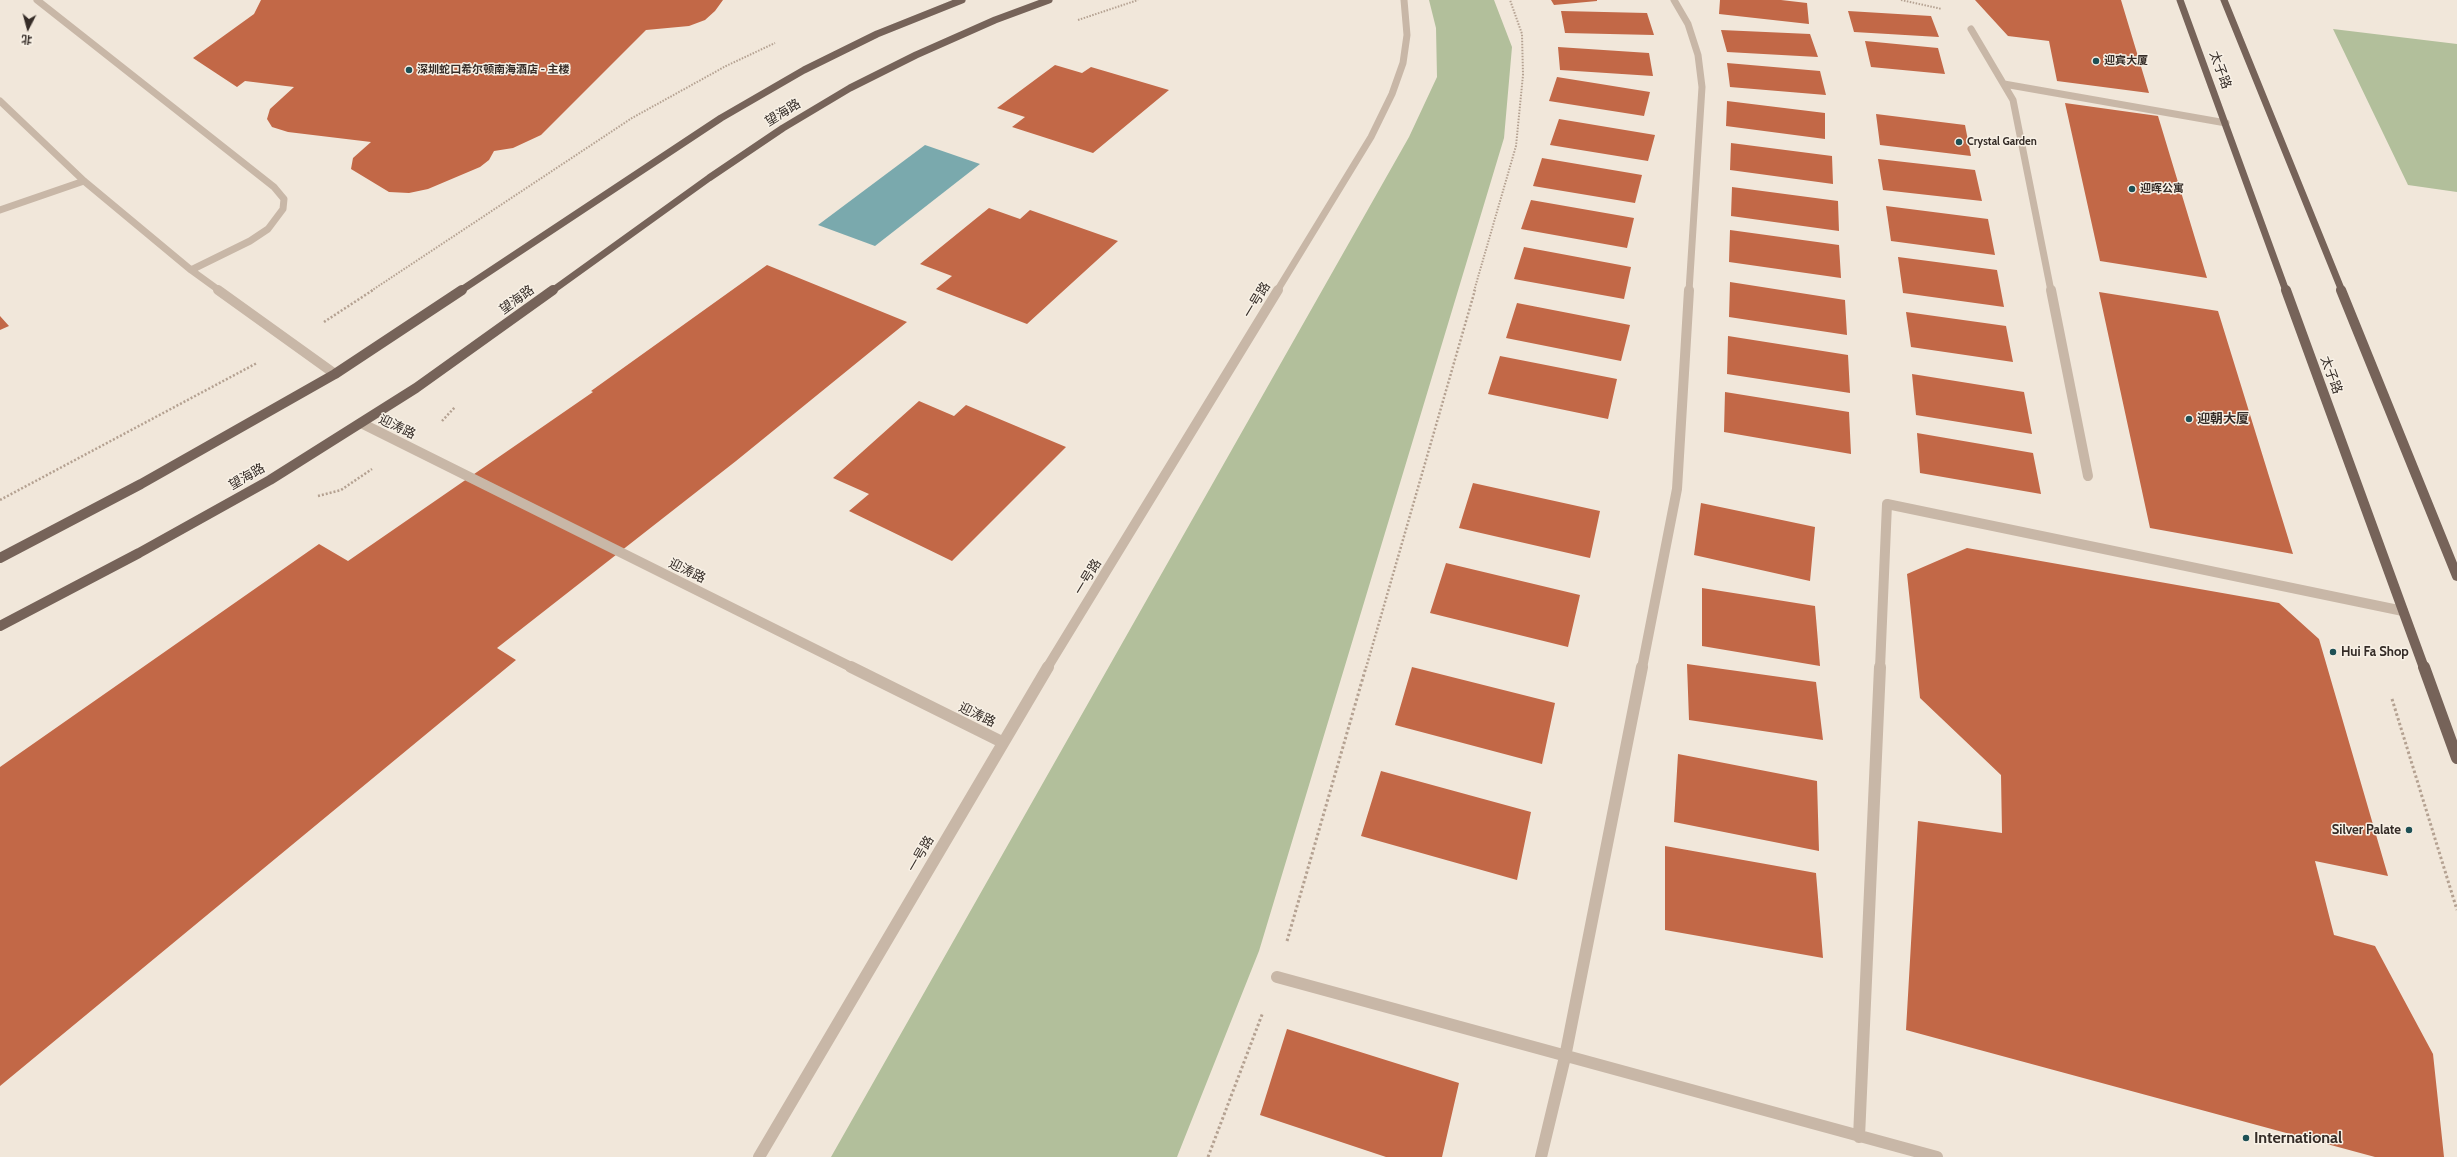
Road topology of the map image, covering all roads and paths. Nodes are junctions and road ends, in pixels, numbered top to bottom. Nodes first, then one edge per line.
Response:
1 (37, 0) edge
2 (962, 0) edge
3 (1049, 0) edge
4 (1404, 0) edge
5 (1510, 0) edge
6 (1674, 0) edge
7 (1901, 0) edge
8 (2180, 0) edge
9 (2224, 0) edge
10 (1971, 29) joint
11 (780, 41) dead end
12 (2004, 84) junction
13 (0, 101) edge
14 (2226, 124) junction
15 (84, 181) junction
16 (0, 210) edge
17 (190, 270) junction
18 (291, 344) junction
19 (335, 374) junction
20 (360, 424) junction
21 (2088, 476) dead end
22 (0, 500) edge
23 (0, 558) edge
24 (2457, 576) edge
25 (2403, 611) junction
26 (0, 626) edge
27 (1002, 742) junction
28 (2457, 758) edge
29 (1277, 977) junction
30 (1565, 1057) junction
31 (1859, 1137) junction
32 (759, 1157) edge
33 (1208, 1157) edge
34 (1541, 1157) edge
35 (1937, 1157) edge

1 - 17 street
2 - 19 main road, 望海路
3 - 20 main road, 望海路
4 - 27 street, 一号路
5 - 29 path
6 - 30 street
7 - 10 path
8 - 14 main road, 太子路
9 - 24 main road
10 - 12 street
11 - 18 path
12 - 14 street
12 - 21 street
13 - 15 street
14 - 25 main road, 太子路
15 - 16 street
15 - 17 street
17 - 18 street
18 - 19 street
18 - 22 path
19 - 23 main road, 望海路
20 - 26 main road, 望海路
20 - 27 street, 迎涛路
25 - 28 main road, 太子路
25 - 31 street
27 - 32 street, 一号路
29 - 30 street
29 - 33 path
30 - 31 street
30 - 34 street
31 - 35 street

